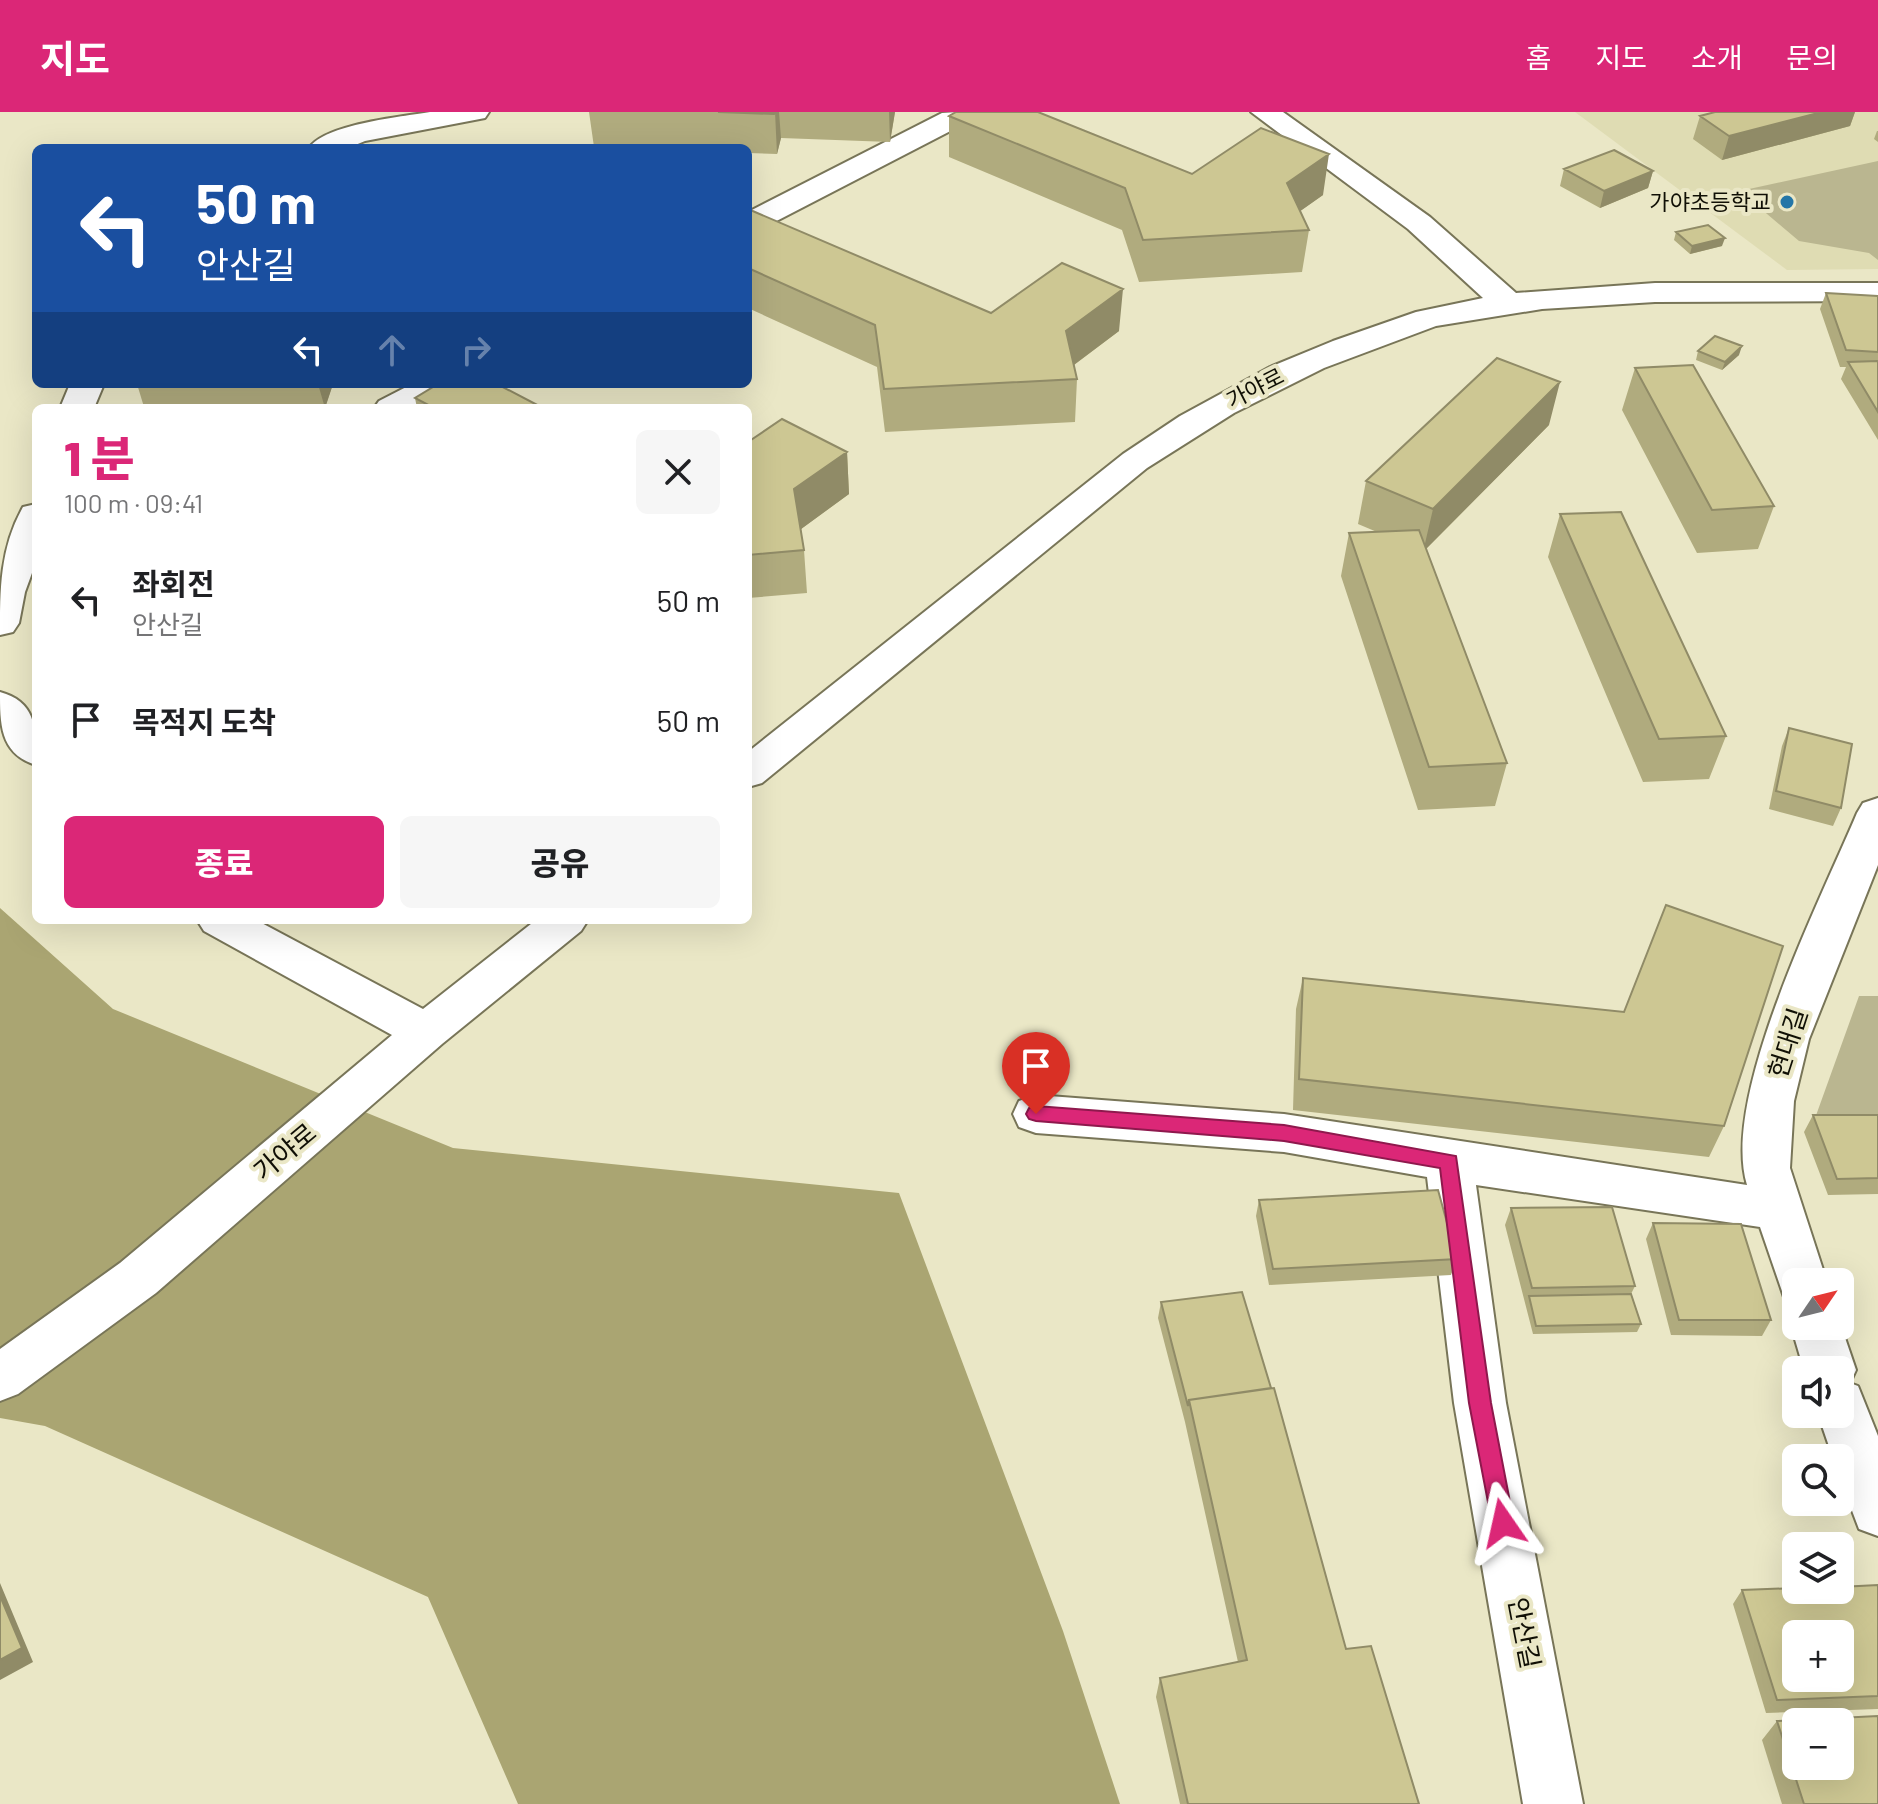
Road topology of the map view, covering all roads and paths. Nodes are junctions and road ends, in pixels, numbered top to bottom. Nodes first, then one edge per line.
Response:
1 (475, 112) edge
2 (933, 112) edge
3 (1265, 112) edge
4 (1304, 123) edge
5 (333, 144) edge
6 (752, 222) edge
7 (1878, 292) edge
8 (1510, 305) junction
9 (430, 388) edge
10 (399, 404) edge
11 (32, 527) edge
12 (32, 594) edge
13 (2, 616) edge
14 (0, 705) edge
15 (32, 746) edge
16 (752, 770) edge
17 (1878, 813) edge
18 (226, 924) edge
19 (561, 924) edge
20 (426, 1032) junction
21 (1036, 1114) dead end
22 (1449, 1161) junction
23 (1780, 1210) junction
24 (1798, 1268) edge
25 (0, 1378) edge
26 (1849, 1428) edge
27 (1878, 1511) edge
28 (1553, 1804) edge

1 - 5 street
2 - 6 street
3 - 4 street
4 - 8 street
7 - 8 street, 가야로
8 - 16 street, 가야로
9 - 10 street
11 - 13 street
12 - 13 street
14 - 15 street
17 - 23 street, 현대길
18 - 20 street
19 - 20 street, 가야로
20 - 25 street, 가야로
21 - 22 street
22 - 23 street
22 - 28 street, 안산길
23 - 24 street, 현대길
26 - 27 street

